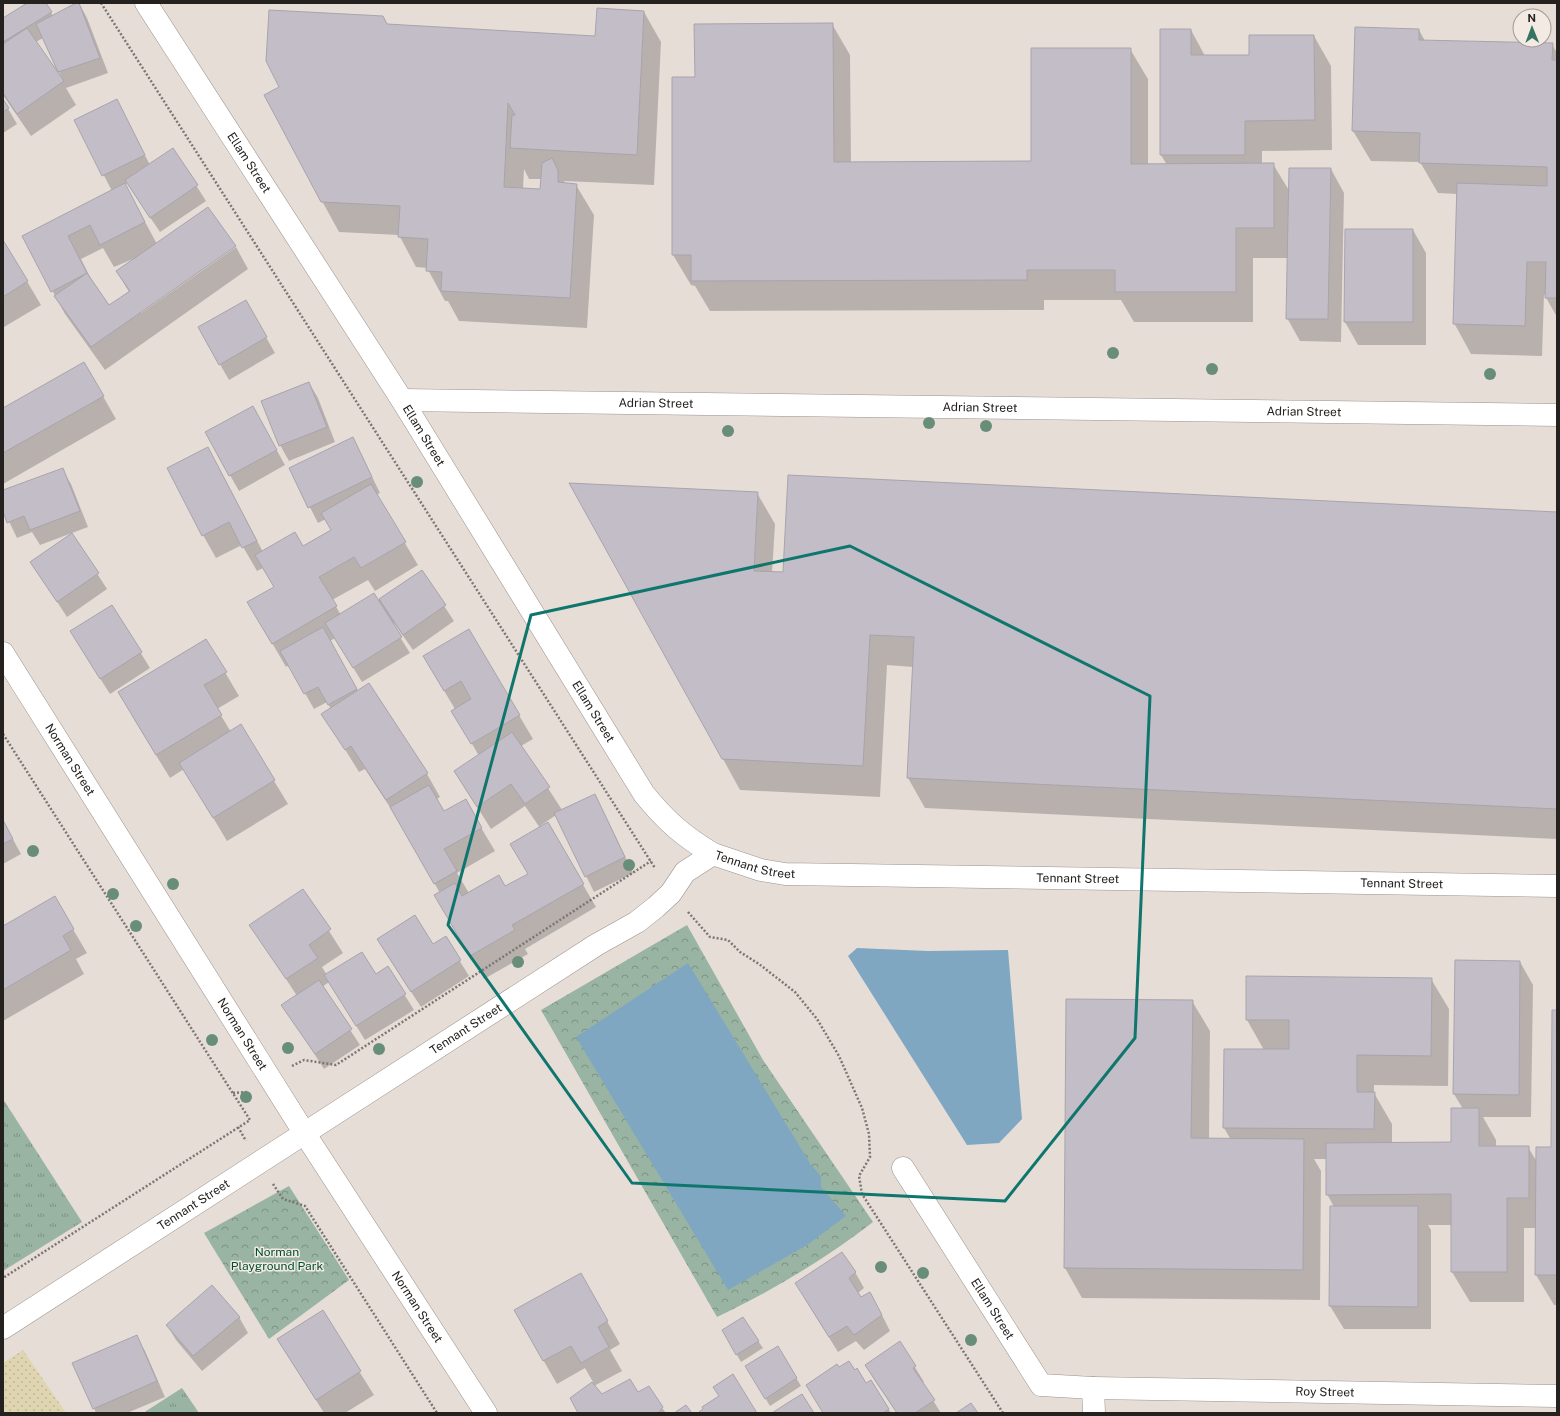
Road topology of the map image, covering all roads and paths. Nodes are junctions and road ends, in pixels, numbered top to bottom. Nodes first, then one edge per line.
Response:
1 (146, 3) edge
2 (402, 400) junction
3 (1557, 415) edge
4 (3, 653) edge
5 (3, 734) edge
6 (713, 854) junction
7 (651, 861) dead end
8 (1557, 886) edge
9 (270, 1079) junction
10 (233, 1093) junction
11 (238, 1127) junction
12 (305, 1134) junction
13 (260, 1163) junction
14 (903, 1168) dead end
15 (3, 1278) edge
16 (3, 1328) edge
17 (1093, 1388) junction
18 (1557, 1396) edge
19 (437, 1413) edge
20 (486, 1413) edge
21 (1094, 1413) edge

1 - 2 street, Ellam Street
2 - 3 street, Adrian Street
2 - 6 street, Ellam Street
4 - 9 street, Norman Street
5 - 10 path
6 - 8 street, Tennant Street
6 - 12 street, Tennant Street
7 - 9 path
9 - 10 path
9 - 12 street, Norman Street
10 - 11 path
11 - 13 path
11 - 15 path
12 - 13 street, Tennant Street
12 - 20 street, Norman Street
13 - 16 street, Tennant Street
13 - 19 path
14 - 17 street, Ellam Street
17 - 18 street, Roy Street
17 - 21 street

